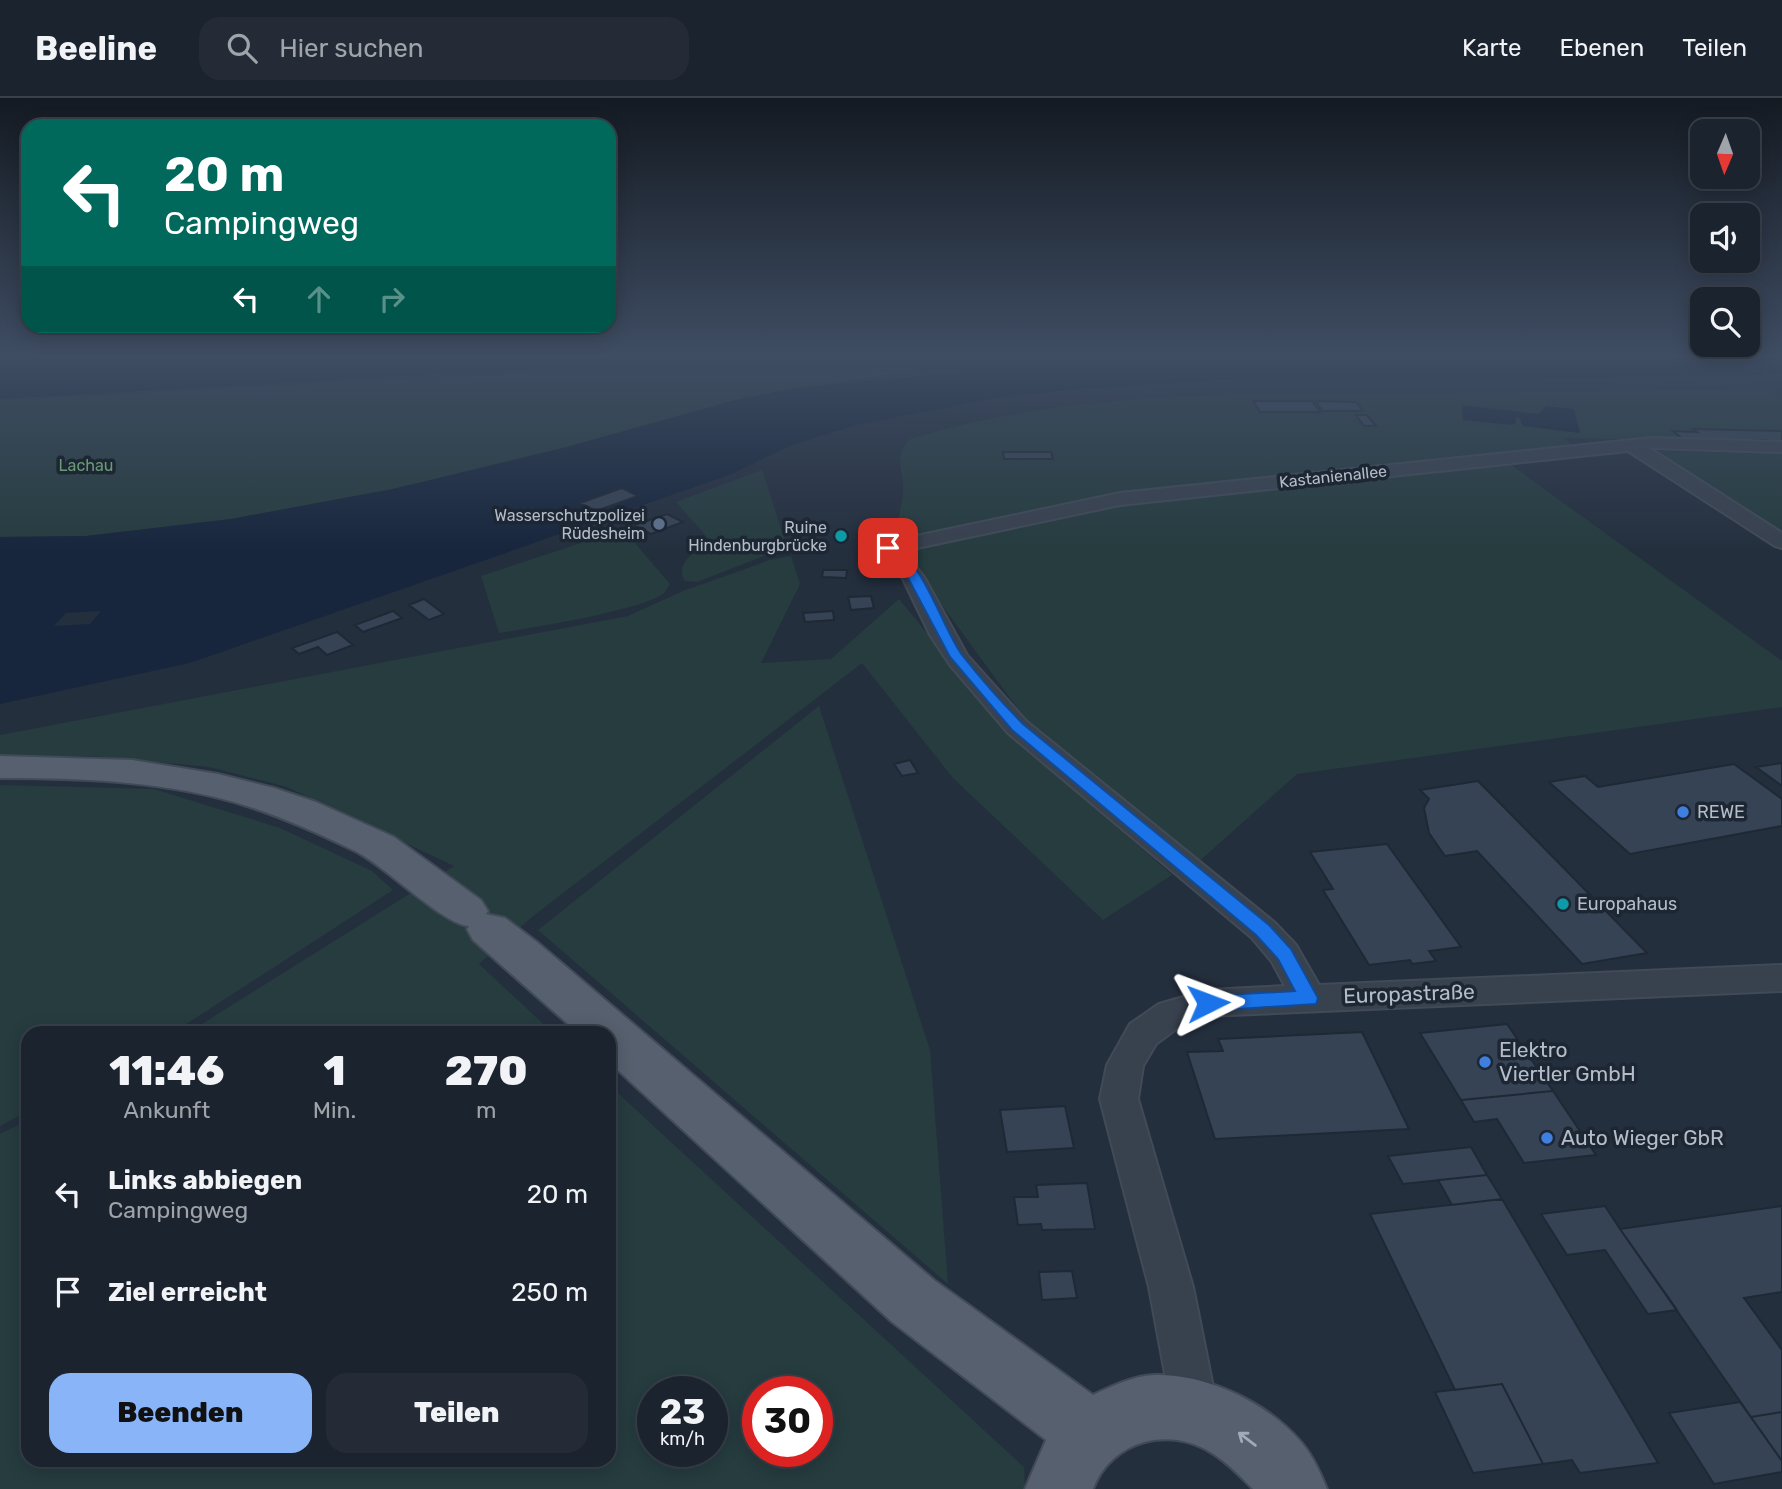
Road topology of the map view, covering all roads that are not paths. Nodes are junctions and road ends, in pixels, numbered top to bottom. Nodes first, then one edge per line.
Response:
1 (1633, 446) junction
2 (1782, 447) edge
3 (1782, 542) edge
4 (0, 767) edge
5 (1782, 978) edge
6 (1309, 998) junction
7 (602, 1026) edge
8 (616, 1038) edge
9 (1195, 1412) junction
10 (1092, 1434) junction
11 (1059, 1489) edge
12 (1293, 1489) edge

1 - 2 street, Kastanienallee
1 - 3 street
1 - 6 street, Kastanienallee
4 - 7 main road
5 - 6 street, Europastraße
6 - 9 street, Europastraße
8 - 10 main road
9 - 10 main road
12 -> 9 main road
10 - 11 main road

